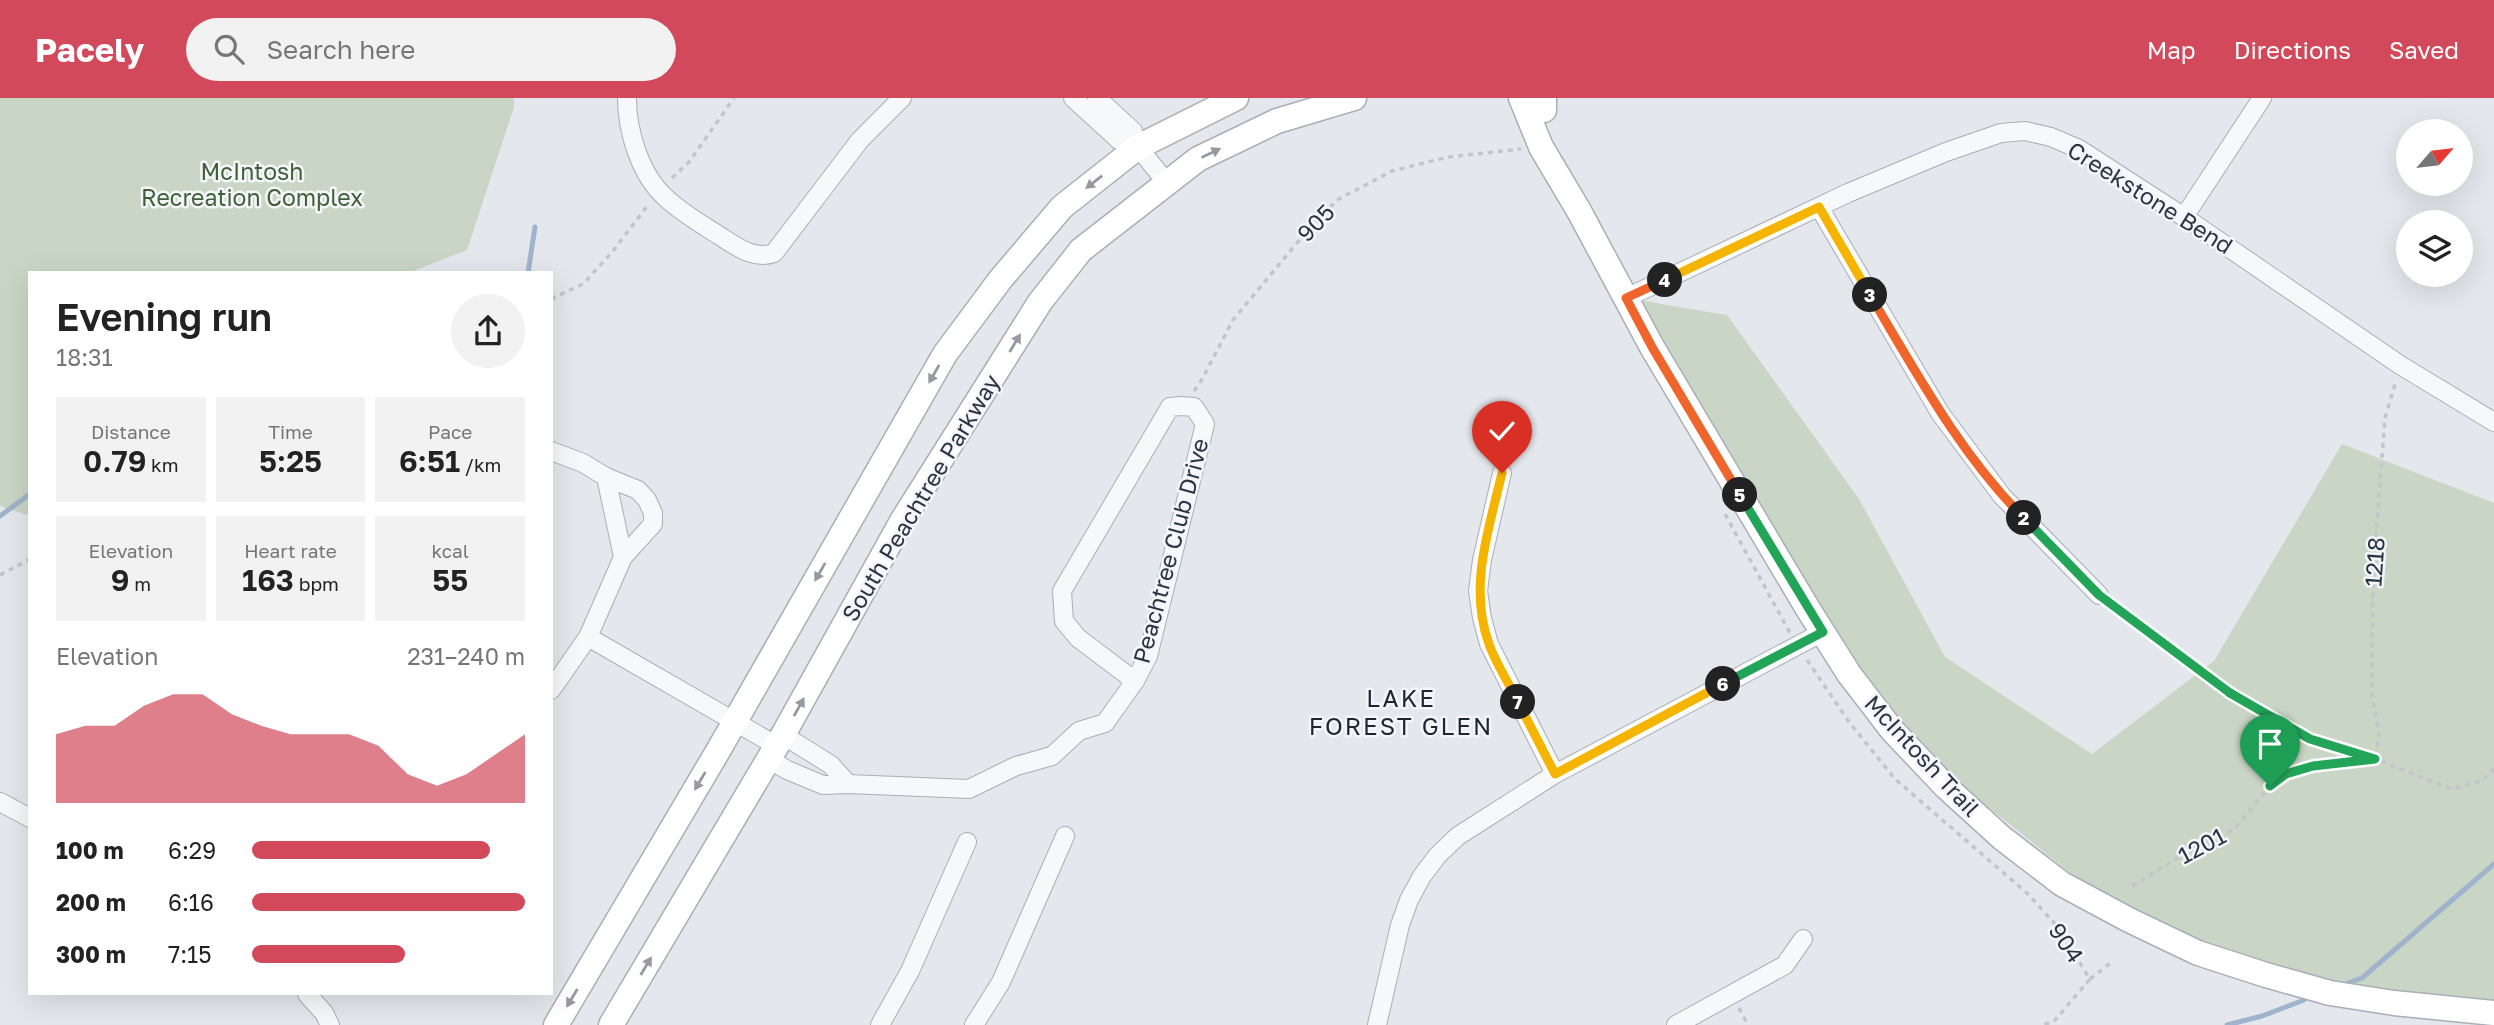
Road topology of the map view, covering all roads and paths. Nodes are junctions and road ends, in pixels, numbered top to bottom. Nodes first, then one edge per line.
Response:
1 (627, 98) edge
2 (902, 98) edge
3 (1073, 98) edge
4 (1097, 98) edge
5 (1237, 98) edge
6 (1354, 98) edge
7 (2262, 98) edge
8 (1532, 102) edge
9 (1138, 147) junction
10 (1525, 148) dead end
11 (1166, 182) junction
12 (1819, 207) junction
13 (2184, 217) junction
14 (1626, 298) junction
15 (2400, 365) junction
16 (1181, 405) junction
17 (2494, 422) edge
18 (553, 452) edge
19 (1502, 473) dead end
20 (606, 477) junction
21 (623, 557) junction
22 (28, 560) edge
23 (0, 575) edge
24 (2099, 595) joint
25 (1823, 632) junction
26 (588, 637) junction
27 (1135, 681) junction
28 (553, 687) edge
29 (734, 722) junction
30 (777, 747) junction
31 (2375, 759) junction
32 (2494, 769) edge
33 (1555, 774) junction
34 (848, 784) junction
35 (0, 802) edge
36 (28, 817) edge
37 (1065, 836) dead end
38 (967, 842) dead end
39 (2002, 872) dead end
40 (2132, 886) dead end
41 (1803, 939) dead end
42 (2113, 961) dead end
43 (2090, 979) junction
44 (308, 995) edge
45 (2494, 1013) edge
46 (330, 1025) edge
47 (556, 1025) edge
48 (611, 1025) edge
49 (880, 1025) edge
50 (974, 1025) edge
51 (1377, 1025) edge
52 (1676, 1025) edge
53 (2044, 1025) edge

1 - 2 street
3 - 9 street
4 - 9 street
5 - 9 main road
11 -> 6 main road, South Peachtree Parkway
7 - 13 street
8 - 14 main road, McIntosh Trail
9 - 11 street
9 -> 29 main road
10 - 16 path, 905
30 -> 11 main road, South Peachtree Parkway
12 - 13 street, Creekstone Bend
12 - 14 street, Creekstone Bend
12 - 24 street
13 - 15 street, Creekstone Bend
14 - 25 main road, McIntosh Trail
15 - 17 street, Creekstone Bend
15 - 31 path, 1218
16 - 27 street, Peachtree Club Drive
16 - 27 street, Peachtree Club Drive
18 - 20 street
19 - 33 street
20 - 21 street
20 - 21 street
21 - 26 street
22 - 23 path
24 - 31 path
25 - 33 street
25 - 45 main road, McIntosh Trail
26 - 28 street
26 - 29 street
27 - 34 street, Peachtree Club Drive
29 - 30 street
29 -> 47 main road
30 - 34 street
30 - 34 street, Peachtree Club Drive
48 -> 30 main road, South Peachtree Parkway
31 - 32 path, 1201
31 - 40 path, 1201
33 - 51 street
35 - 36 street
37 - 50 street
38 - 49 street
39 - 43 path, 904
41 - 52 street
42 - 43 path
43 - 53 path, 904
44 - 46 street

